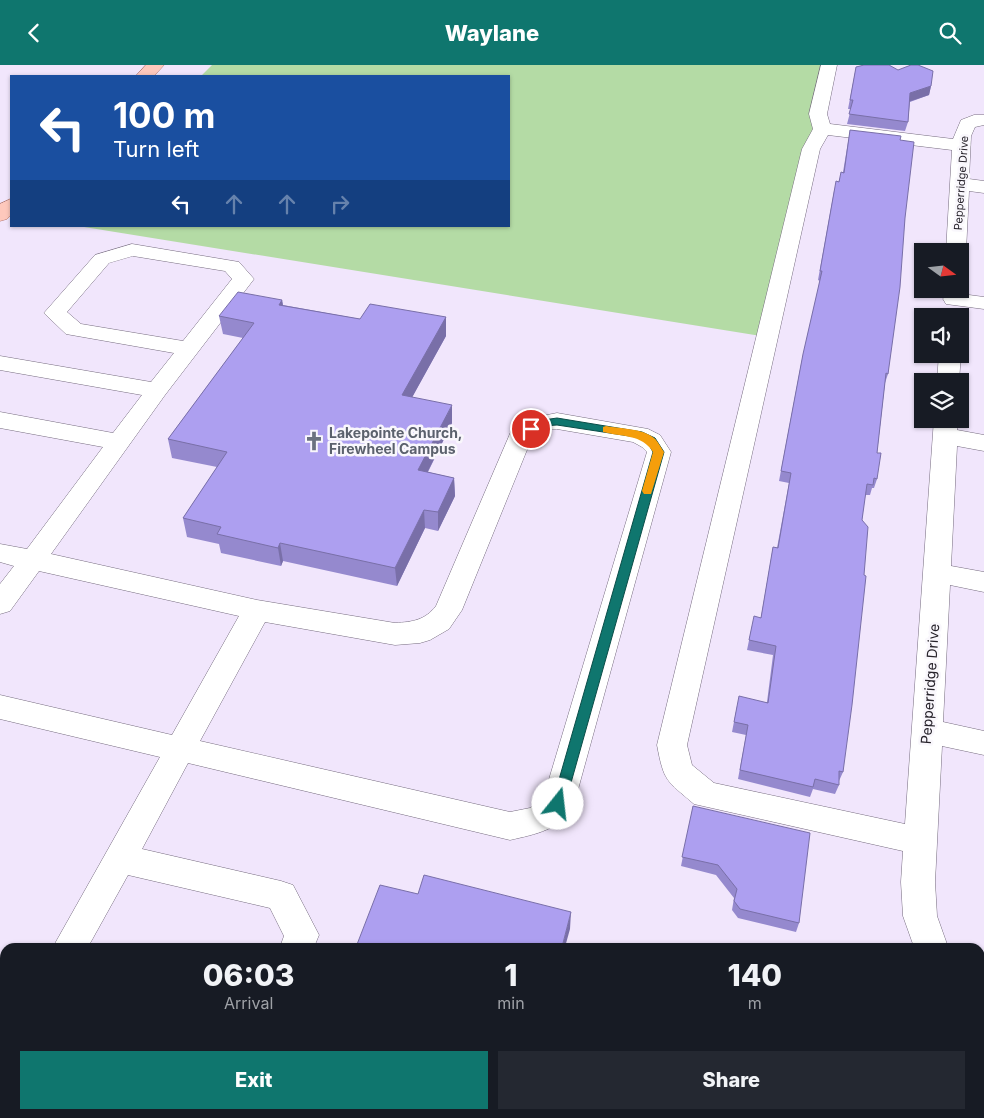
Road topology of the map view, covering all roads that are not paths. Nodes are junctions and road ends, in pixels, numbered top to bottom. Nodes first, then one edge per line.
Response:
1 (156, 65) edge
2 (829, 65) edge
3 (145, 75) edge
4 (979, 120) edge
5 (822, 129) junction
6 (962, 146) junction
7 (959, 184) junction
8 (984, 187) edge
9 (10, 206) edge
10 (0, 215) edge
11 (956, 243) edge
12 (954, 301) edge
13 (984, 303) edge
14 (188, 349) junction
15 (0, 363) edge
16 (157, 390) junction
17 (0, 420) edge
18 (946, 428) edge
19 (948, 428) edge
20 (119, 443) junction
21 (984, 443) edge
22 (0, 553) edge
23 (33, 560) junction
24 (938, 573) junction
25 (984, 582) edge
26 (0, 604) edge
27 (257, 610) junction
28 (0, 707) edge
29 (927, 731) junction
30 (984, 743) edge
31 (180, 748) junction
32 (921, 841) junction
33 (119, 858) junction
34 (72, 943) edge
35 (298, 943) edge
36 (930, 943) edge

1 - 3 main road
2 - 5 street
4 - 6 street, Pepperridge Drive
5 - 6 street
5 - 32 street
6 - 7 street, Pepperridge Drive
7 - 8 street
7 - 11 street, Pepperridge Drive
9 - 10 main road
12 - 13 street
14 - 14 street
14 - 16 street
15 - 16 street
16 - 20 street
17 - 20 street
18 - 24 street, Pepperridge Drive
19 - 21 street
20 - 23 street
22 - 23 street
23 - 26 street
23 - 27 street
24 - 25 street
24 - 29 street, Pepperridge Drive
27 - 31 street
27 - 31 street
28 - 31 street
29 - 30 street
29 - 32 street, Pepperridge Drive
31 - 33 street
32 - 36 street, Pepperridge Drive
33 - 34 street
33 - 35 street

